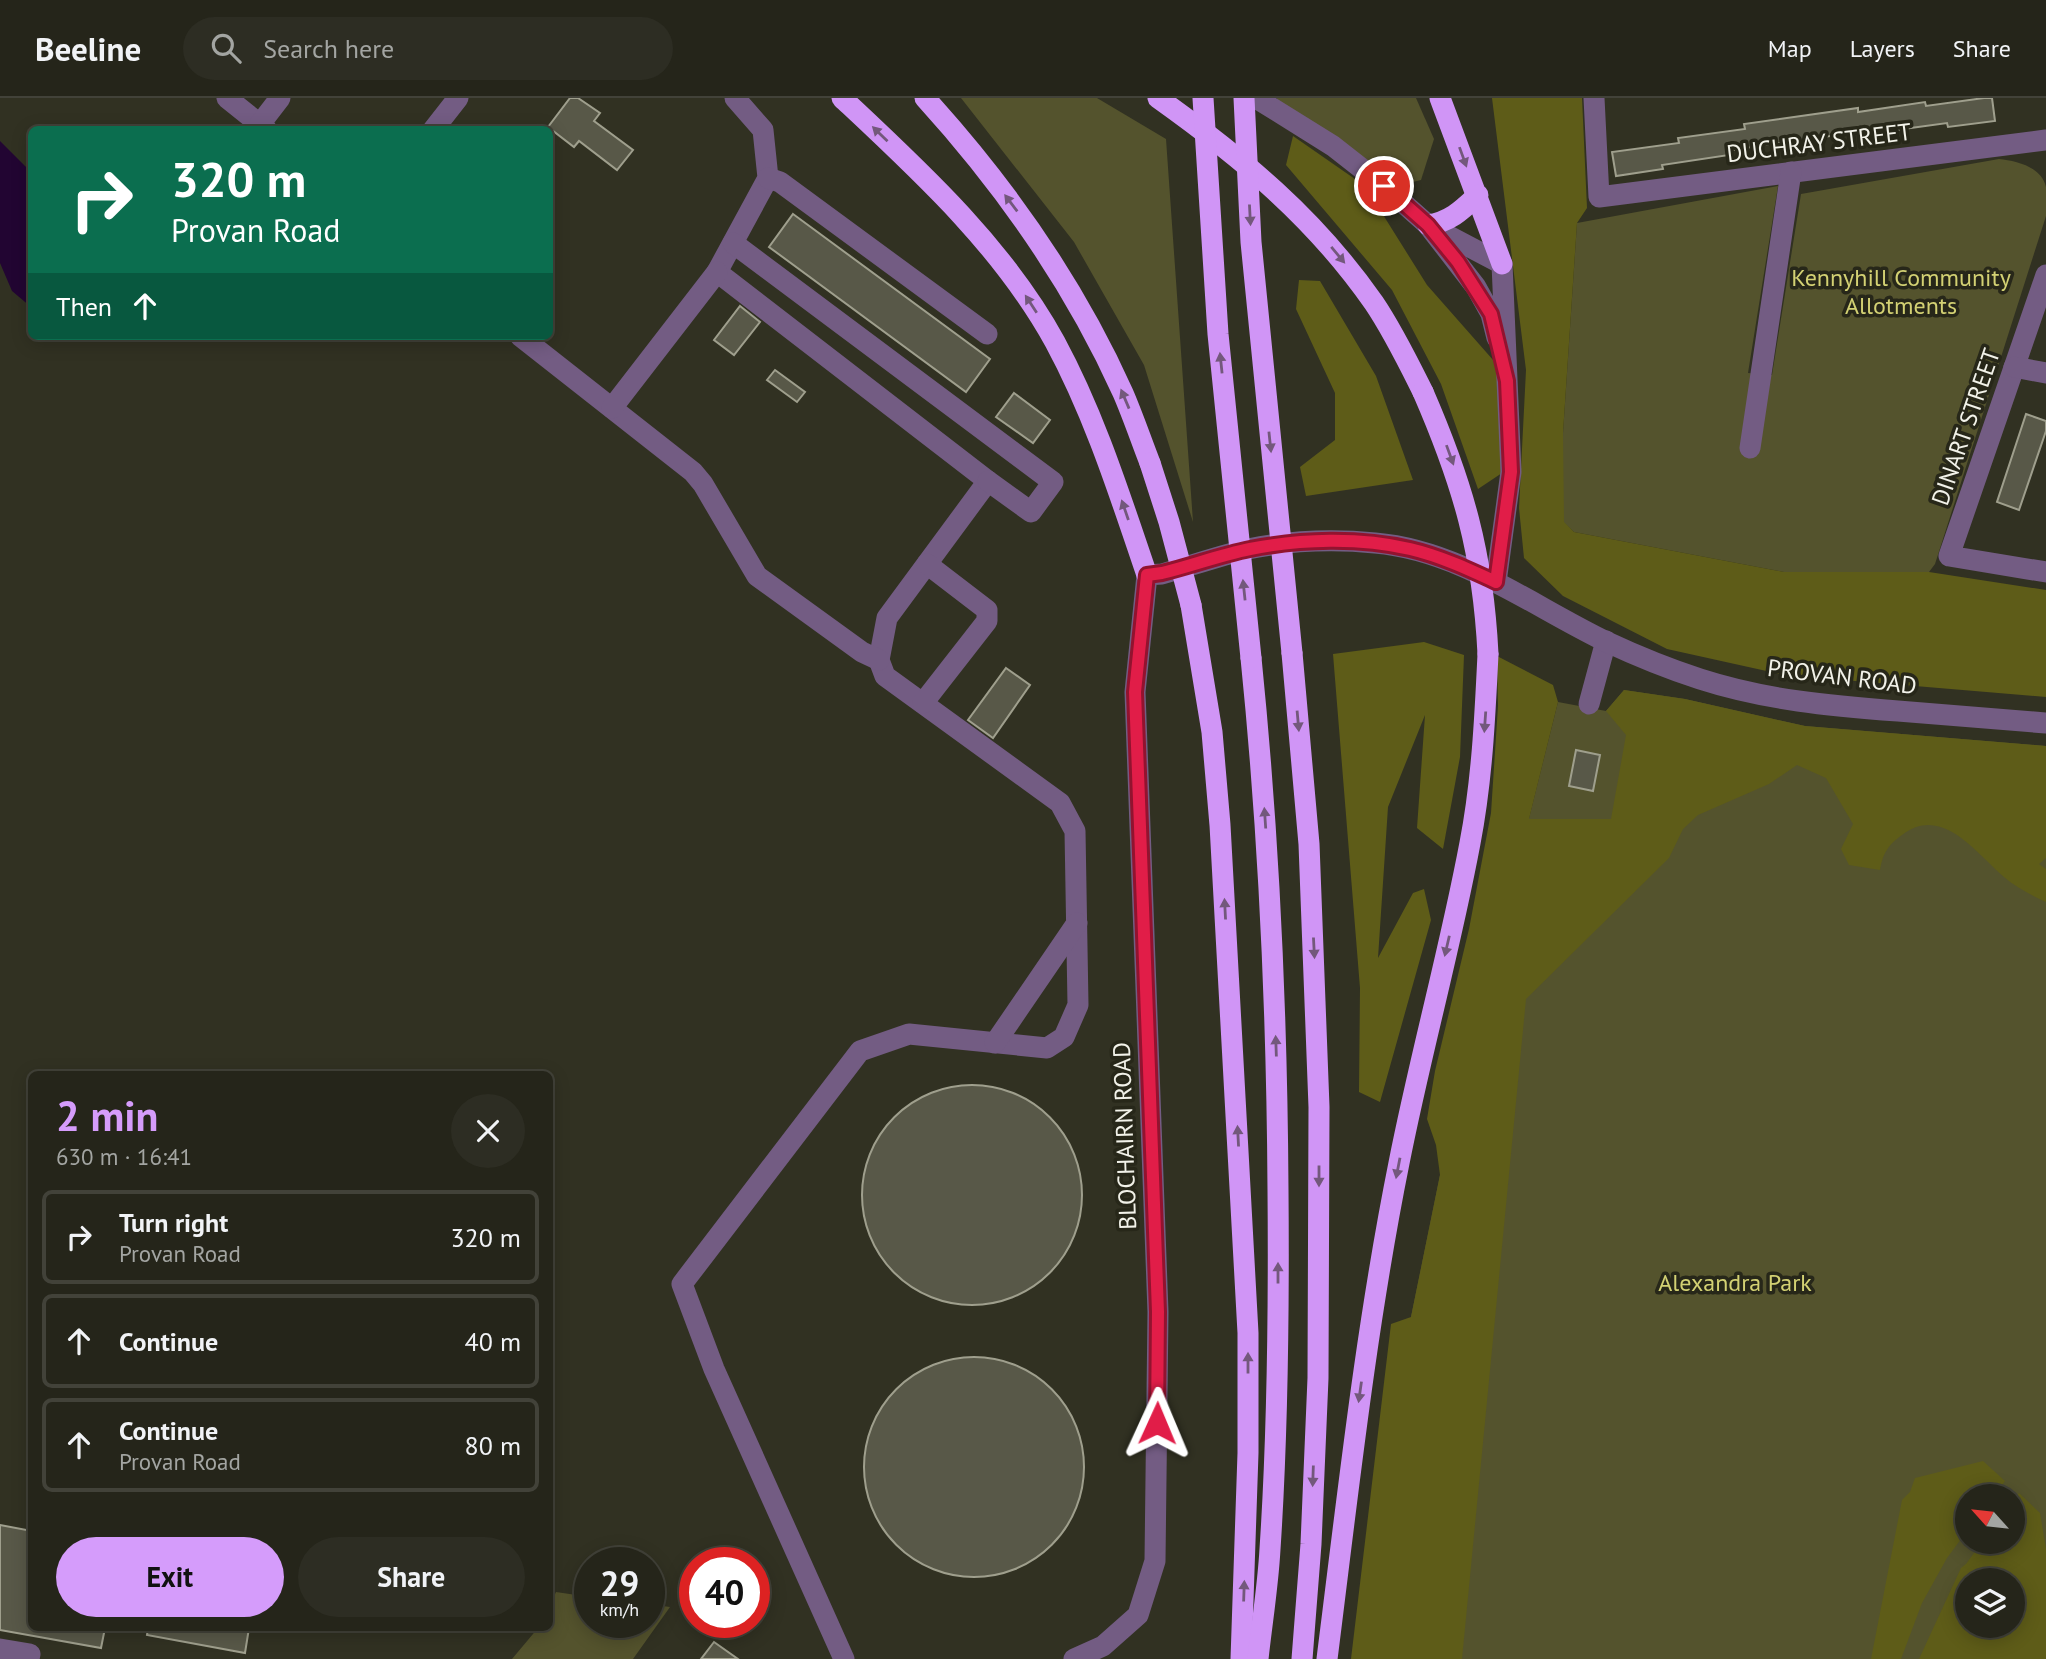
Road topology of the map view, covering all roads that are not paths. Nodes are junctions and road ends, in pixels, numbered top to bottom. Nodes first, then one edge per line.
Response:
1 (227, 98) edge
2 (280, 98) edge
3 (458, 98) edge
4 (735, 98) edge
5 (842, 98) edge
6 (925, 98) edge
7 (1158, 98) edge
8 (1203, 98) edge
9 (1244, 98) edge
10 (1256, 98) edge
11 (1440, 98) edge
12 (1594, 98) edge
13 (262, 126) edge
14 (264, 126) edge
15 (436, 126) edge
16 (2046, 140) edge
17 (1791, 172) junction
18 (768, 178) junction
19 (1478, 195) junction
20 (1428, 225) junction
21 (733, 243) junction
22 (1502, 264) junction
23 (717, 272) junction
24 (2046, 275) edge
25 (988, 334) dead end
26 (525, 340) edge
27 (2014, 367) junction
28 (2046, 373) edge
29 (1507, 381) junction
30 (612, 408) junction
31 (1750, 448) dead end
32 (988, 481) junction
33 (927, 564) junction
34 (2046, 572) edge
35 (1147, 575) junction
36 (1496, 582) junction
37 (1606, 641) junction
38 (878, 660) junction
39 (923, 703) junction
40 (1589, 704) dead end
41 (2046, 723) edge
42 (1077, 923) junction
43 (995, 1043) junction
44 (0, 1649) edge
45 (30, 1659) edge
46 (844, 1659) edge
47 (1073, 1659) edge
48 (1241, 1659) edge
49 (1258, 1659) edge
50 (1302, 1659) edge
51 (1327, 1659) edge

1 - 13 street
2 - 14 street
3 - 15 street
4 - 18 street
35 -> 5 highway
48 -> 6 highway, bridge
7 -> 51 highway, bridge
49 -> 8 highway, bridge
9 -> 50 highway, bridge
10 - 20 street
11 -> 19 highway
12 - 17 street, DUCHRAY STREET
16 - 17 street, DUCHRAY STREET
17 - 31 street
18 - 21 street
18 - 25 street
19 - 20 highway
19 - 22 highway
20 - 22 street
20 - 29 street
21 - 23 street
21 - 32 street
22 - 29 street
23 - 30 street
23 - 32 street
24 - 27 street, DINART STREET
26 - 30 street
27 - 28 street
27 - 34 street, DINART STREET
29 - 36 street
30 - 38 street
32 - 33 street
33 - 38 street
33 - 39 street
35 - 36 street, PROVAN ROAD
35 - 47 street, BLOCHAIRN ROAD
36 - 37 street, PROVAN ROAD
37 - 40 street
37 - 41 street, PROVAN ROAD
38 - 39 street
39 - 42 street
42 - 43 street
42 - 43 street
43 - 46 street
44 - 45 street

